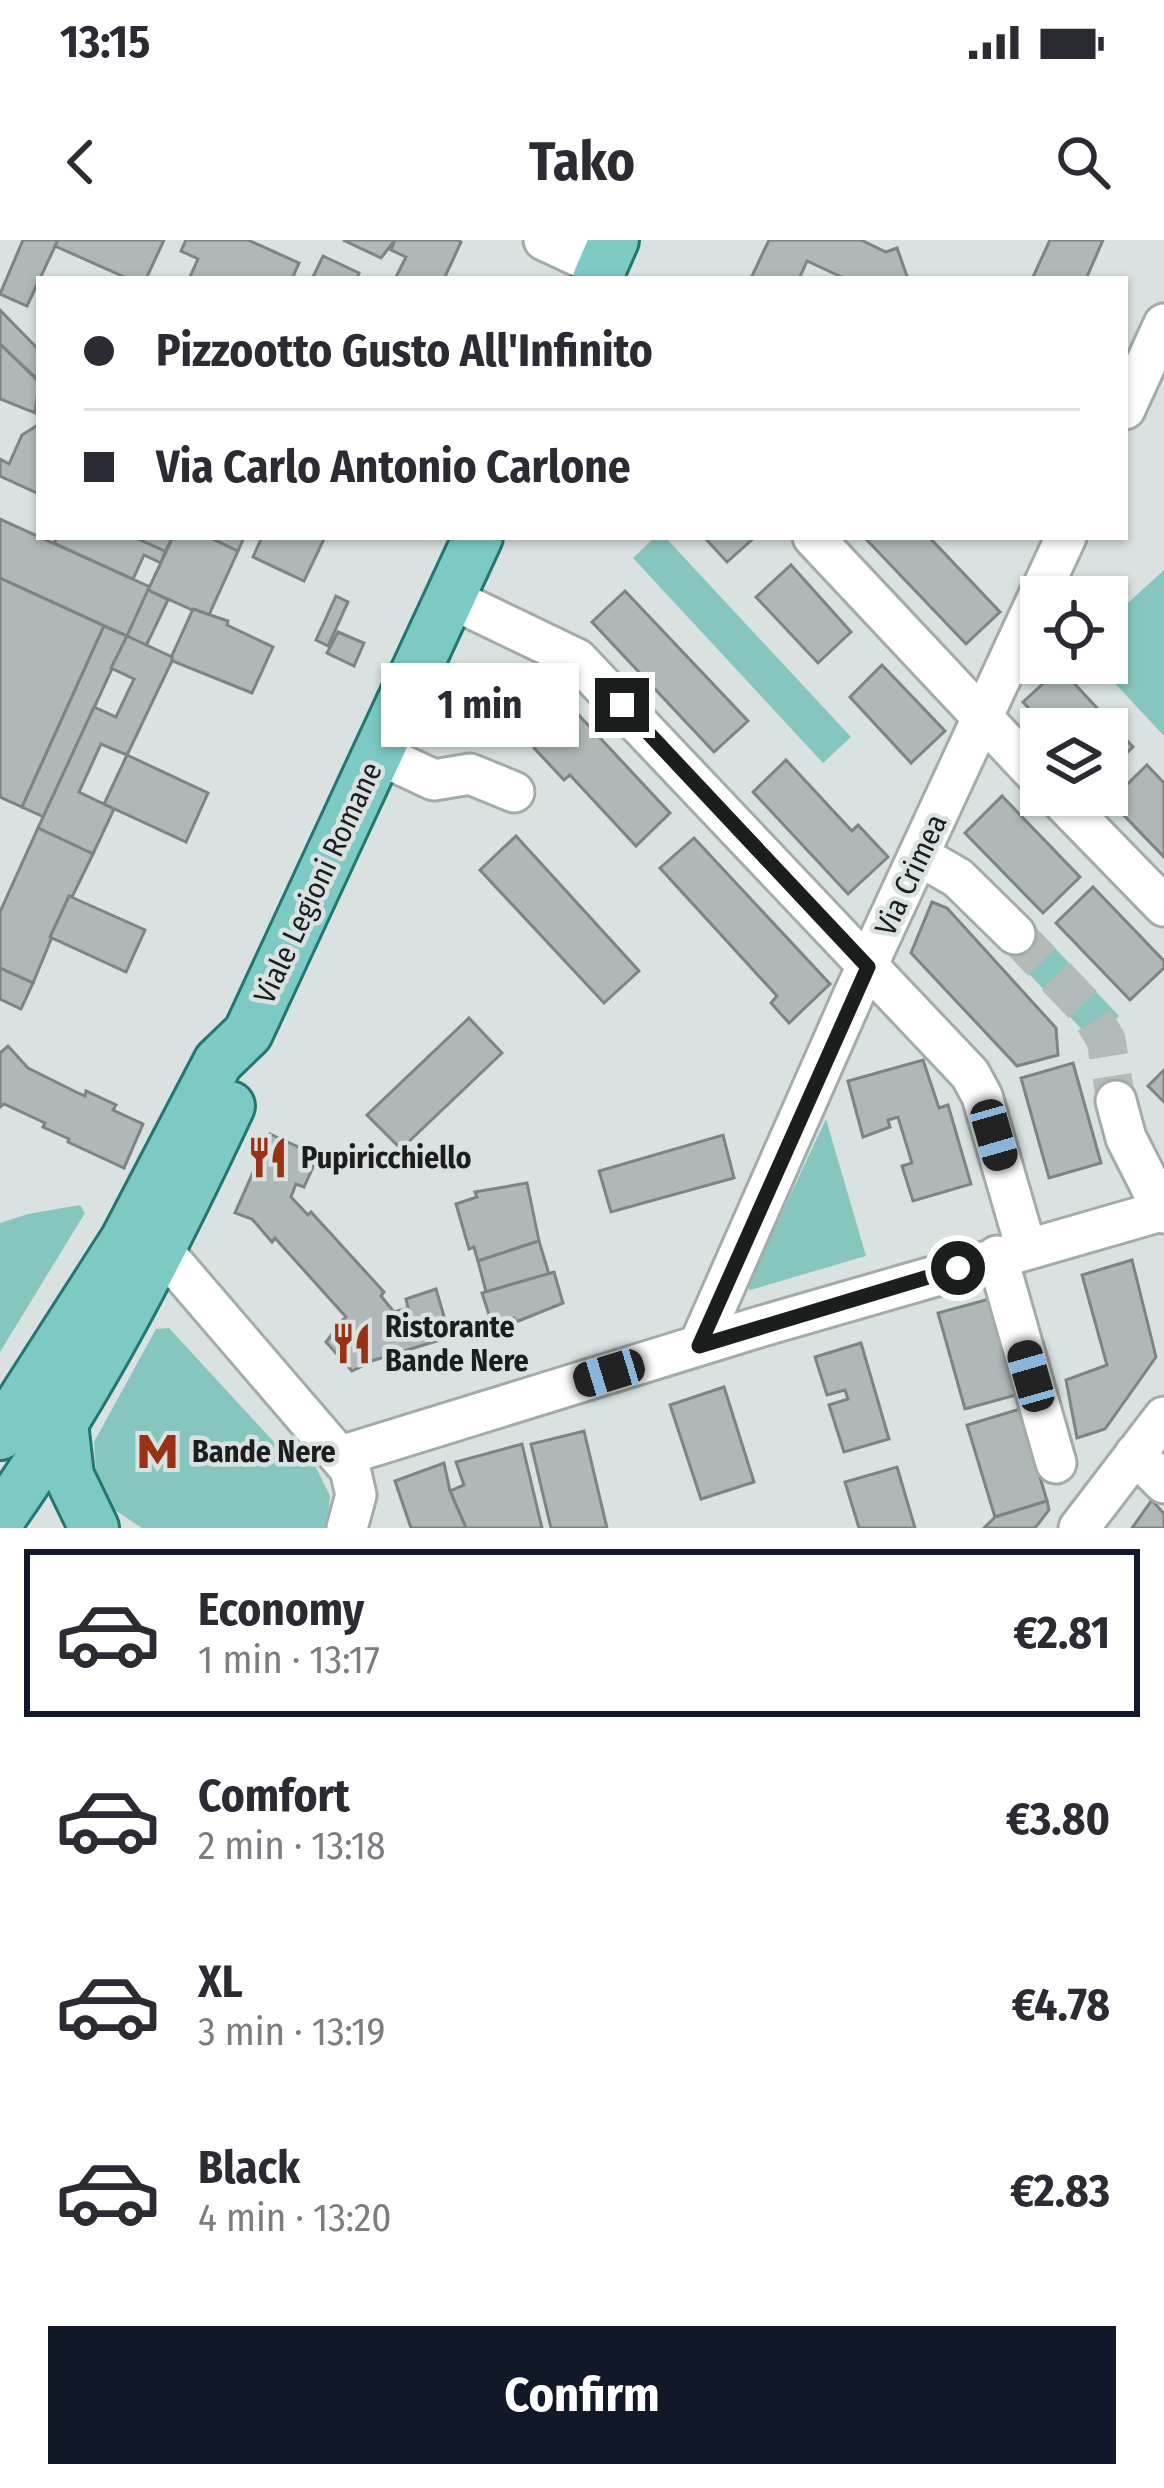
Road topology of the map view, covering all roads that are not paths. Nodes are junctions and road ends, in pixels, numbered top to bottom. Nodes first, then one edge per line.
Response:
1 (544, 240) edge
2 (604, 262) edge
3 (1164, 324) edge
4 (1128, 402) edge
5 (477, 540) edge
6 (816, 540) edge
7 (1065, 540) edge
8 (450, 598) junction
9 (982, 720) junction
10 (379, 754) junction
11 (1020, 759) edge
12 (514, 791) dead end
13 (1076, 816) edge
14 (920, 856) junction
15 (1164, 906) edge
16 (1015, 934) tunnel mouth
17 (868, 967) junction
18 (248, 1033) junction
19 (1116, 1101) tunnel mouth
20 (1163, 1209) edge
21 (162, 1250) junction
22 (1011, 1252) junction
23 (70, 1320) junction
24 (699, 1346) junction
25 (0, 1391) edge
26 (1164, 1418) edge
27 (63, 1423) junction
28 (0, 1435) edge
29 (1135, 1454) junction
30 (341, 1456) junction
31 (1056, 1463) dead end
32 (1164, 1483) edge
33 (7, 1495) edge
34 (82, 1528) edge
35 (94, 1528) edge
36 (347, 1528) edge
37 (1079, 1528) edge

1 - 2 street
3 - 4 street
5 - 8 main road, Viale Legioni Romane
6 - 9 street
7 - 9 street, Via Crimea
8 - 10 main road, Viale Legioni Romane
8 - 17 street
9 - 11 street
9 - 14 street, Via Crimea
10 - 12 street
10 - 18 main road, Viale Legioni Romane
13 - 15 street
14 - 16 street
14 - 17 street, Via Crimea
17 - 22 street
17 - 24 street, Via Crimea
18 - 21 main road, Viale Legioni Romane
18 - 23 main road, Viale Legioni Romane
19 - 20 street
20 - 22 street
21 - 27 main road, Viale Legioni Romane
21 - 30 street
22 - 24 street
22 - 31 street
23 - 25 main road
23 - 28 main road, Viale Legioni Romane
24 - 30 street
26 - 29 street
27 - 33 main road, Viale Legioni Romane
27 - 35 main road
29 - 32 street
29 - 37 street
30 - 36 street
33 - 34 main road

